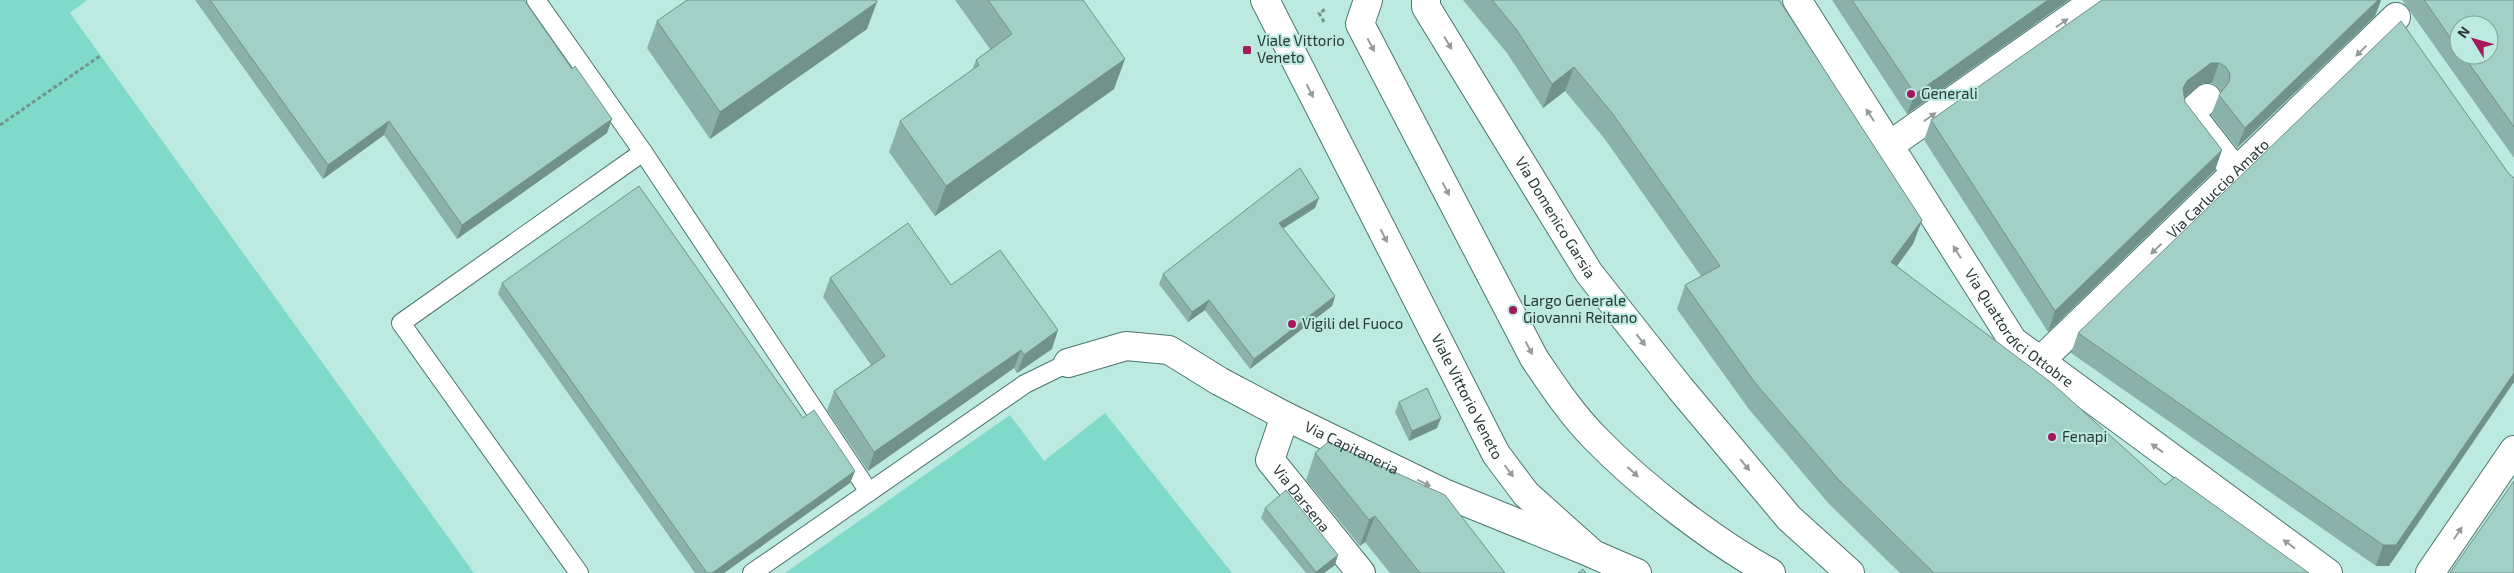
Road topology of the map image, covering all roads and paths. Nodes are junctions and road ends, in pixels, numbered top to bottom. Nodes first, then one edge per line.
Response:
1 (536, 0) edge
2 (1265, 0) edge
3 (1368, 0) edge
4 (1426, 0) edge
5 (1797, 0) edge
6 (2096, 0) edge
7 (2389, 8) edge
8 (1324, 11) dead end
9 (1319, 13) dead end
10 (2413, 41) edge
11 (100, 56) dead end
12 (2207, 98) dead end
13 (0, 125) edge
14 (1890, 145) junction
15 (643, 152) junction
16 (2236, 172) junction
17 (2039, 362) junction
18 (1068, 363) joint
19 (1286, 416) junction
20 (2514, 450) edge
21 (869, 492) junction
22 (1593, 554) junction
23 (579, 573) edge
24 (752, 573) edge
25 (1361, 573) edge
26 (1637, 573) edge
27 (1771, 573) edge
28 (1850, 573) edge
29 (2328, 573) edge
30 (2430, 573) edge

1 - 15 lane
2 -> 22 street, Viale Vittorio Veneto
3 -> 27 street
4 -> 28 street, Via Domenico Garsia
14 -> 5 street, Via Quattordici Ottobre
14 -> 6 street
7 - 10 street
7 -> 16 street, Via Carluccio Amato
8 - 9 path
11 - 13 path
12 - 16 street
17 -> 14 street, Via Quattordici Ottobre
15 - 21 lane
15 - 23 lane
16 -> 17 street, Via Carluccio Amato
29 -> 17 street, Via Quattordici Ottobre
18 - 19 street, Via Capitaneria
18 - 21 lane
19 -> 22 street, Via Capitaneria
19 - 25 street, Via Darsena
30 -> 20 street
21 - 24 lane
22 - 26 street, Via Capitaneria

